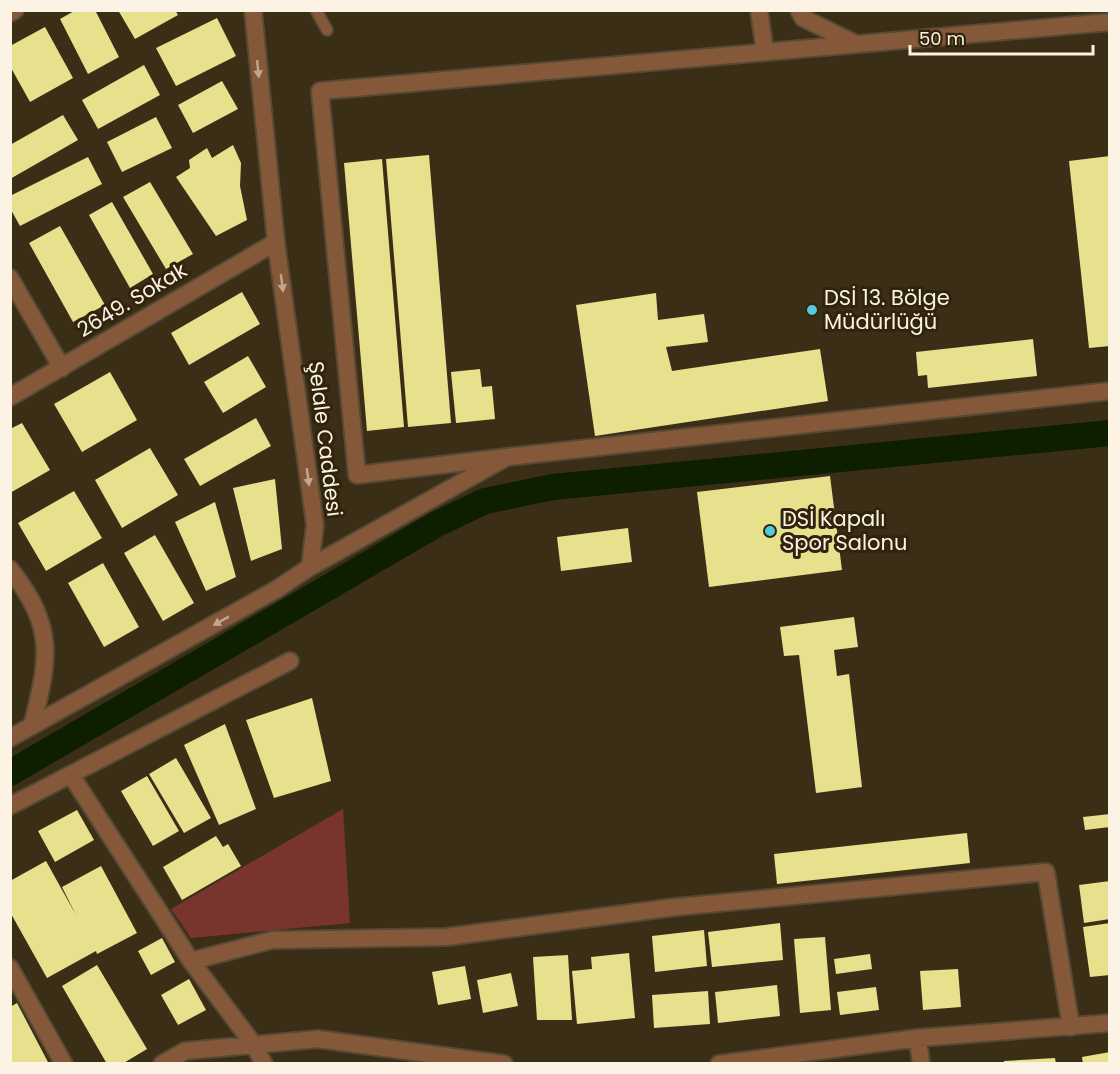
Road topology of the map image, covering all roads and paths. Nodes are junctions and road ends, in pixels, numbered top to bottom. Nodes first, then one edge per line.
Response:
1 (15, 10) edge
2 (253, 10) edge
3 (316, 10) edge
4 (759, 10) edge
5 (799, 10) edge
6 (10, 13) edge
7 (1110, 22) edge
8 (327, 30) dead end
9 (856, 44) junction
10 (765, 52) junction
11 (276, 242) junction
12 (10, 278) edge
13 (62, 368) junction
14 (1110, 391) edge
15 (10, 397) edge
16 (507, 457) junction
17 (310, 567) junction
18 (10, 569) edge
19 (290, 661) dead end
20 (32, 726) junction
21 (10, 738) edge
22 (71, 775) junction
23 (10, 806) edge
24 (191, 960) junction
25 (10, 968) edge
26 (1110, 1023) edge
27 (1071, 1027) junction
28 (918, 1038) junction
29 (254, 1045) junction
30 (64, 1064) edge
31 (162, 1064) edge
32 (264, 1064) edge
33 (504, 1064) edge
34 (719, 1064) edge
35 (921, 1064) edge

1 - 6 street
2 -> 11 street, Şelale Caddesi
3 - 8 lane
4 - 10 street
5 - 9 street
7 - 9 street
9 - 10 street
10 - 16 street
11 - 13 street, 2649. Sokak
11 -> 17 street, Şelale Caddesi
12 - 13 street
13 - 15 street, 2649. Sokak
14 - 16 street
16 - 17 street
17 -> 20 street
18 - 20 street
19 - 22 street
20 - 21 street
22 - 23 street
22 - 24 street
24 - 27 street
24 - 29 street
25 - 30 street
26 - 27 street
27 - 28 street
28 - 34 street
28 - 35 street
29 - 31 street
29 - 32 street
29 - 33 street

